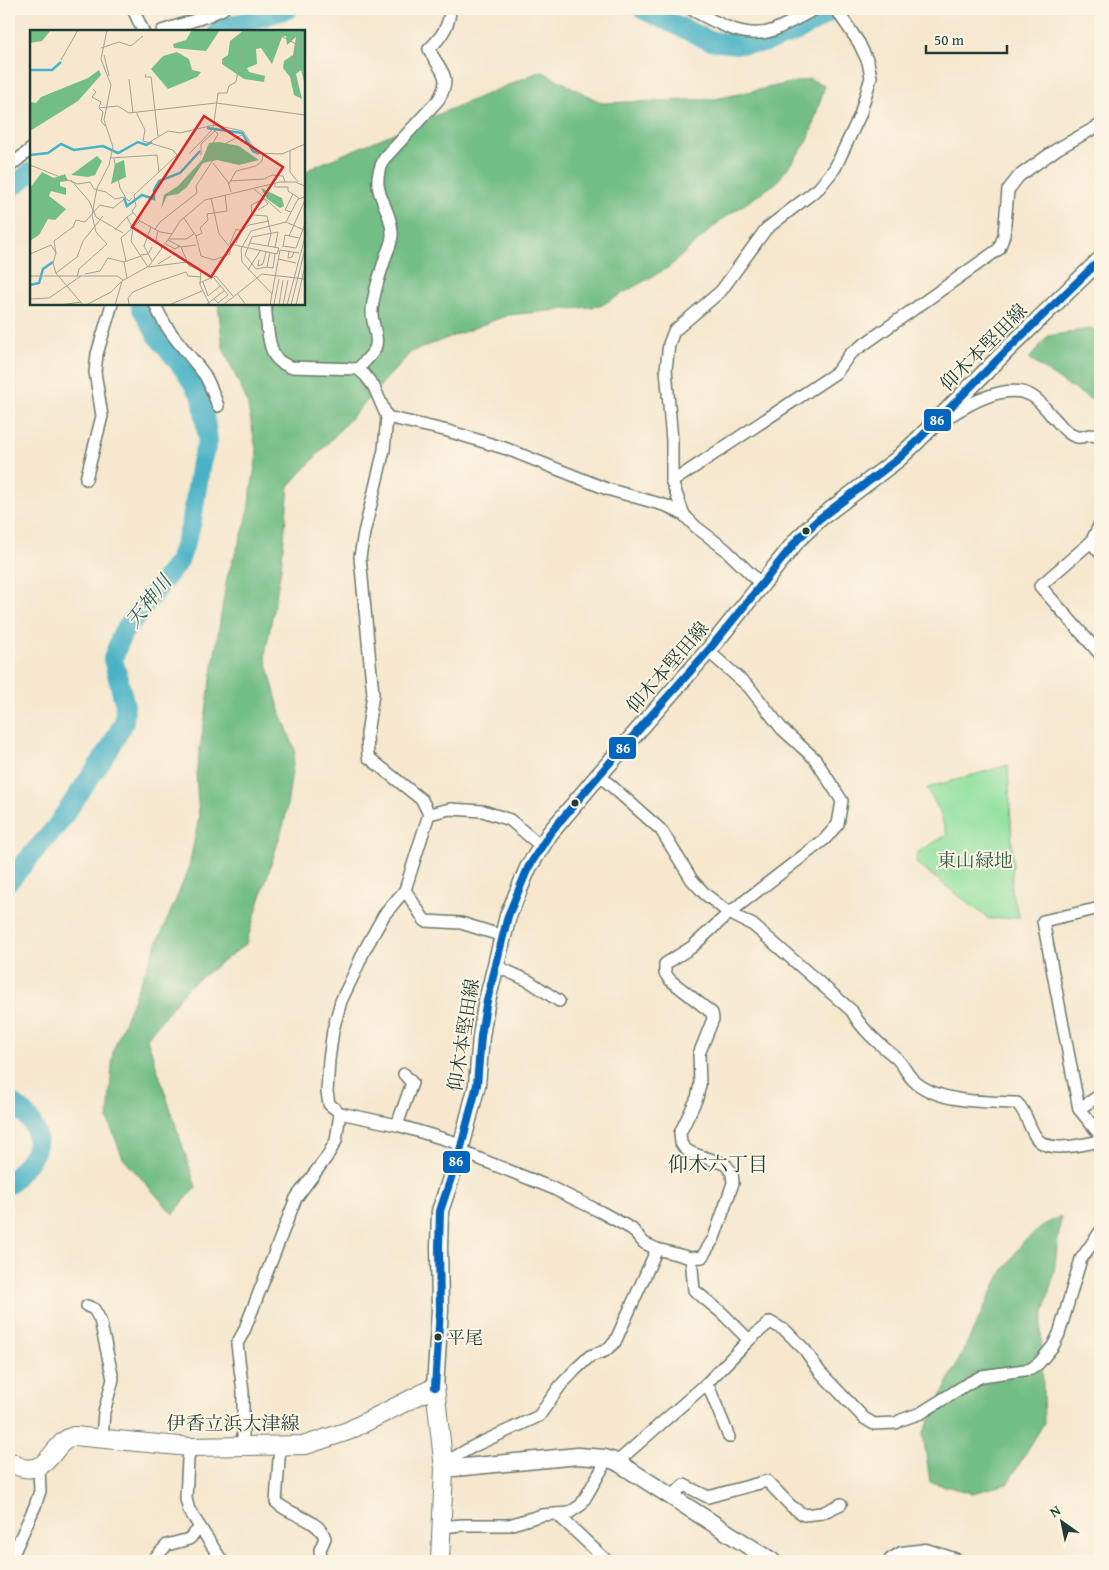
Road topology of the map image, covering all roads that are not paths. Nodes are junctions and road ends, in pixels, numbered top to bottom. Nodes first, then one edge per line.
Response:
1 (133, 9) edge
2 (222, 9) edge
3 (450, 9) edge
4 (691, 9) edge
5 (815, 9) edge
6 (836, 9) edge
7 (143, 30) edge
8 (165, 30) edge
9 (1100, 125) edge
10 (30, 150) edge
11 (9, 167) edge
12 (1100, 260) edge
13 (112, 305) edge
14 (155, 305) edge
15 (265, 305) edge
16 (358, 370) junction
17 (218, 406) dead end
18 (387, 417) junction
19 (931, 428) junction
20 (1100, 436) edge
21 (86, 479) dead end
22 (672, 482) junction
23 (684, 515) junction
24 (1100, 524) edge
25 (1091, 542) junction
26 (1100, 552) edge
27 (762, 585) junction
28 (708, 651) junction
29 (1100, 654) edge
30 (599, 775) junction
31 (429, 814) junction
32 (542, 847) junction
33 (405, 890) junction
34 (1100, 908) edge
35 (729, 913) junction
36 (503, 936) junction
37 (496, 966) junction
38 (559, 1001) dead end
39 (404, 1074) dead end
40 (1100, 1095) edge
41 (1079, 1109) junction
42 (340, 1113) junction
43 (397, 1125) junction
44 (1100, 1134) edge
45 (1100, 1141) edge
46 (460, 1147) junction
47 (1100, 1232) edge
48 (657, 1249) junction
49 (691, 1258) junction
50 (86, 1306) dead end
51 (749, 1340) junction
52 (705, 1385) junction
53 (435, 1387) junction
54 (729, 1437) dead end
55 (102, 1439) junction
56 (243, 1446) junction
57 (280, 1446) junction
58 (190, 1448) junction
59 (611, 1460) junction
60 (9, 1461) edge
61 (444, 1466) junction
62 (38, 1468) junction
63 (671, 1497) junction
64 (842, 1504) dead end
65 (556, 1514) junction
66 (442, 1527) junction
67 (200, 1528) junction
68 (10, 1561) edge
69 (152, 1561) edge
70 (222, 1561) edge
71 (325, 1561) edge
72 (440, 1561) edge
73 (607, 1561) edge
74 (772, 1561) edge
75 (892, 1561) edge
76 (954, 1561) edge

1 - 7 street
2 - 8 street
3 - 16 street
4 - 5 street
6 - 22 street
9 - 22 street
10 - 11 street
12 - 19 main road, 仰木本堅田線
13 - 21 street
14 - 17 street
15 - 16 street
16 - 18 street
18 - 23 street
18 - 31 street
19 - 20 street
19 - 27 main road, 仰木本堅田線
22 - 23 street
23 - 27 street
24 - 25 street
25 - 26 street
25 - 29 street
27 - 28 main road, 仰木本堅田線
28 - 30 main road, 仰木本堅田線
28 - 35 street
30 - 32 main road, 仰木本堅田線
30 - 35 street
31 - 32 street
31 - 33 street
32 - 36 main road, 仰木本堅田線
33 - 36 street
33 - 42 street
34 - 41 street
35 - 45 street
35 - 49 street
36 - 37 main road, 仰木本堅田線
37 - 38 street
37 - 46 main road, 仰木本堅田線
39 - 43 street
40 - 41 street
41 - 44 street
42 - 43 street
42 - 56 street
43 - 46 street
46 - 48 street
46 - 53 main road, 仰木本堅田線
47 - 51 street
48 - 49 street
48 - 61 street
49 - 51 street
50 - 55 street
51 - 52 street
52 - 54 street
52 - 59 street
53 - 57 main road, 伊香立浜大津線
53 - 61 main road
55 - 58 main road, 伊香立浜大津線
55 - 62 main road, 伊香立浜大津線
56 - 57 main road, 伊香立浜大津線
56 - 58 main road, 伊香立浜大津線
57 - 71 street
58 - 67 street
59 - 61 main road
59 - 63 main road
59 - 65 street
60 - 62 main road
61 - 66 main road
62 - 68 street
63 - 64 street
63 - 74 main road
65 - 66 street
65 - 73 street
66 - 72 main road
67 - 69 street
67 - 70 street
75 - 76 main road

